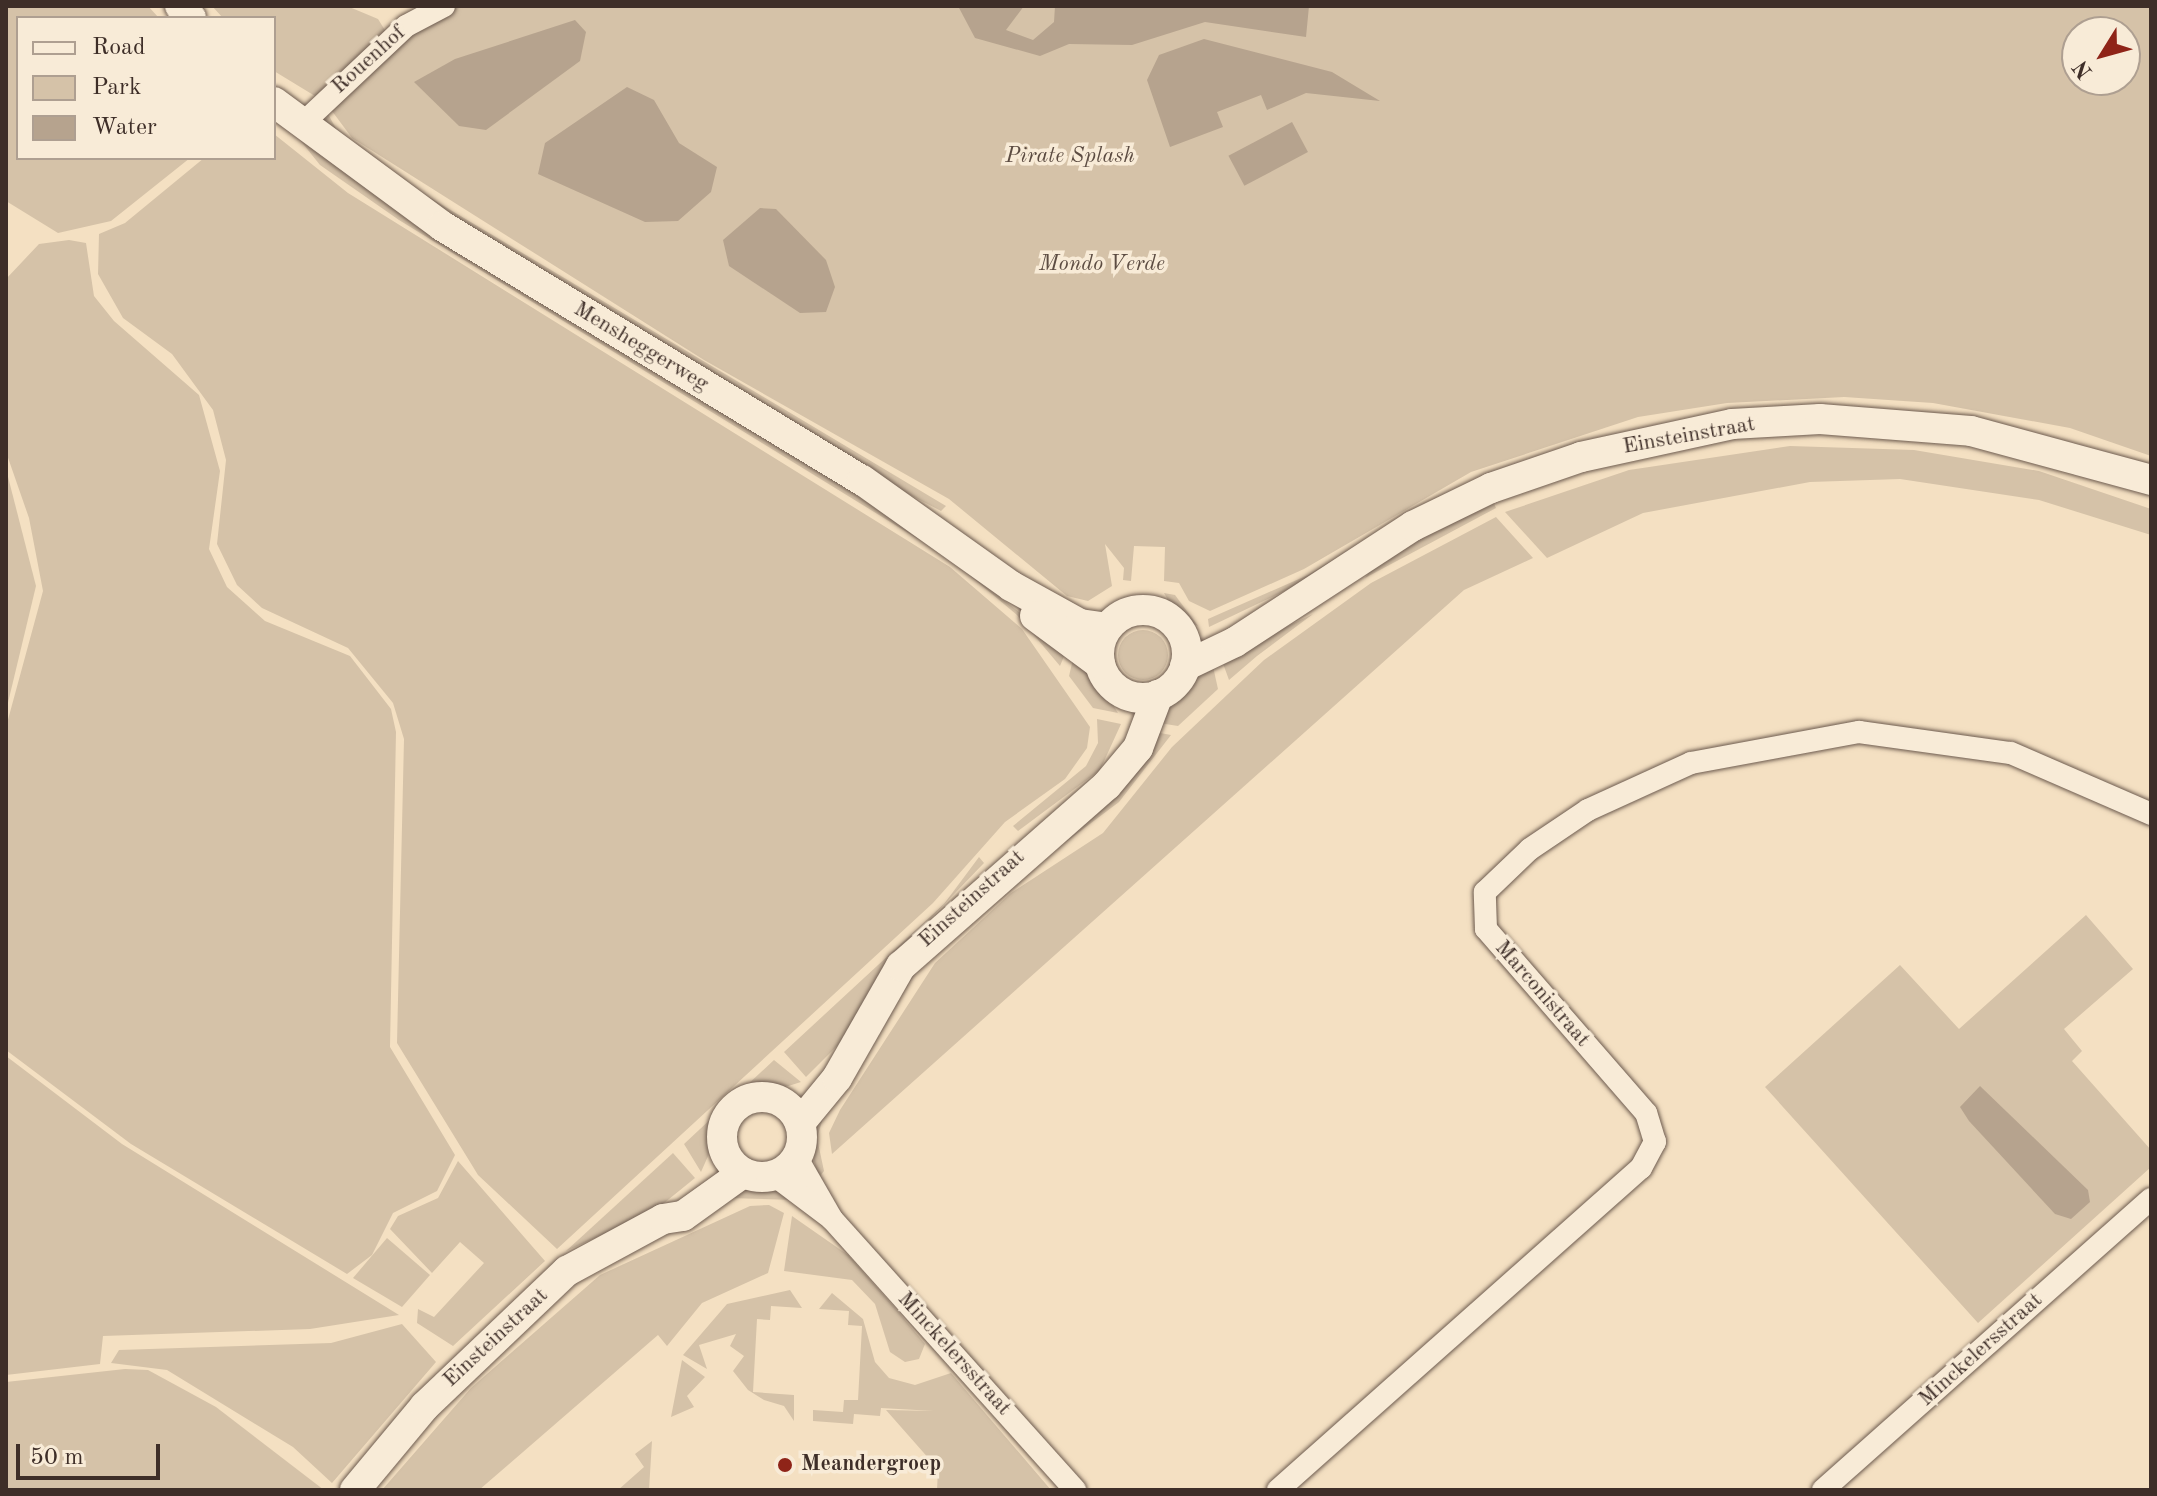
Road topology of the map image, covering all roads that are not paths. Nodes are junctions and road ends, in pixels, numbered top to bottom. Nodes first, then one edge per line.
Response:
1 (444, 6) edge
2 (276, 104) edge
3 (301, 125) junction
4 (2151, 480) edge
5 (1011, 586) junction
6 (1107, 628) junction
7 (1185, 652) junction
8 (1100, 664) junction
9 (1144, 696) junction
10 (2151, 814) edge
11 (792, 1112) junction
12 (734, 1162) junction
13 (786, 1167) junction
14 (2147, 1210) edge
15 (355, 1490) edge
16 (1075, 1490) edge
17 (1278, 1490) edge
18 (1823, 1490) edge

1 - 3 street, Rouenhof
2 - 3 main road, Mensheggerweg
3 - 5 main road, Mensheggerweg
4 - 7 main road, Einsteinstraat
5 - 6 main road, Mensheggerweg
5 - 8 main road, Mensheggerweg
6 - 7 main road
6 - 8 main road
7 - 9 main road
8 - 9 main road
9 - 11 main road, Einsteinstraat
10 - 17 street, Marconistraat
11 - 12 main road
11 - 13 main road
12 - 13 main road
12 - 15 main road, Einsteinstraat
13 - 16 street, Minckelersstraat
14 - 18 street, Minckelersstraat

